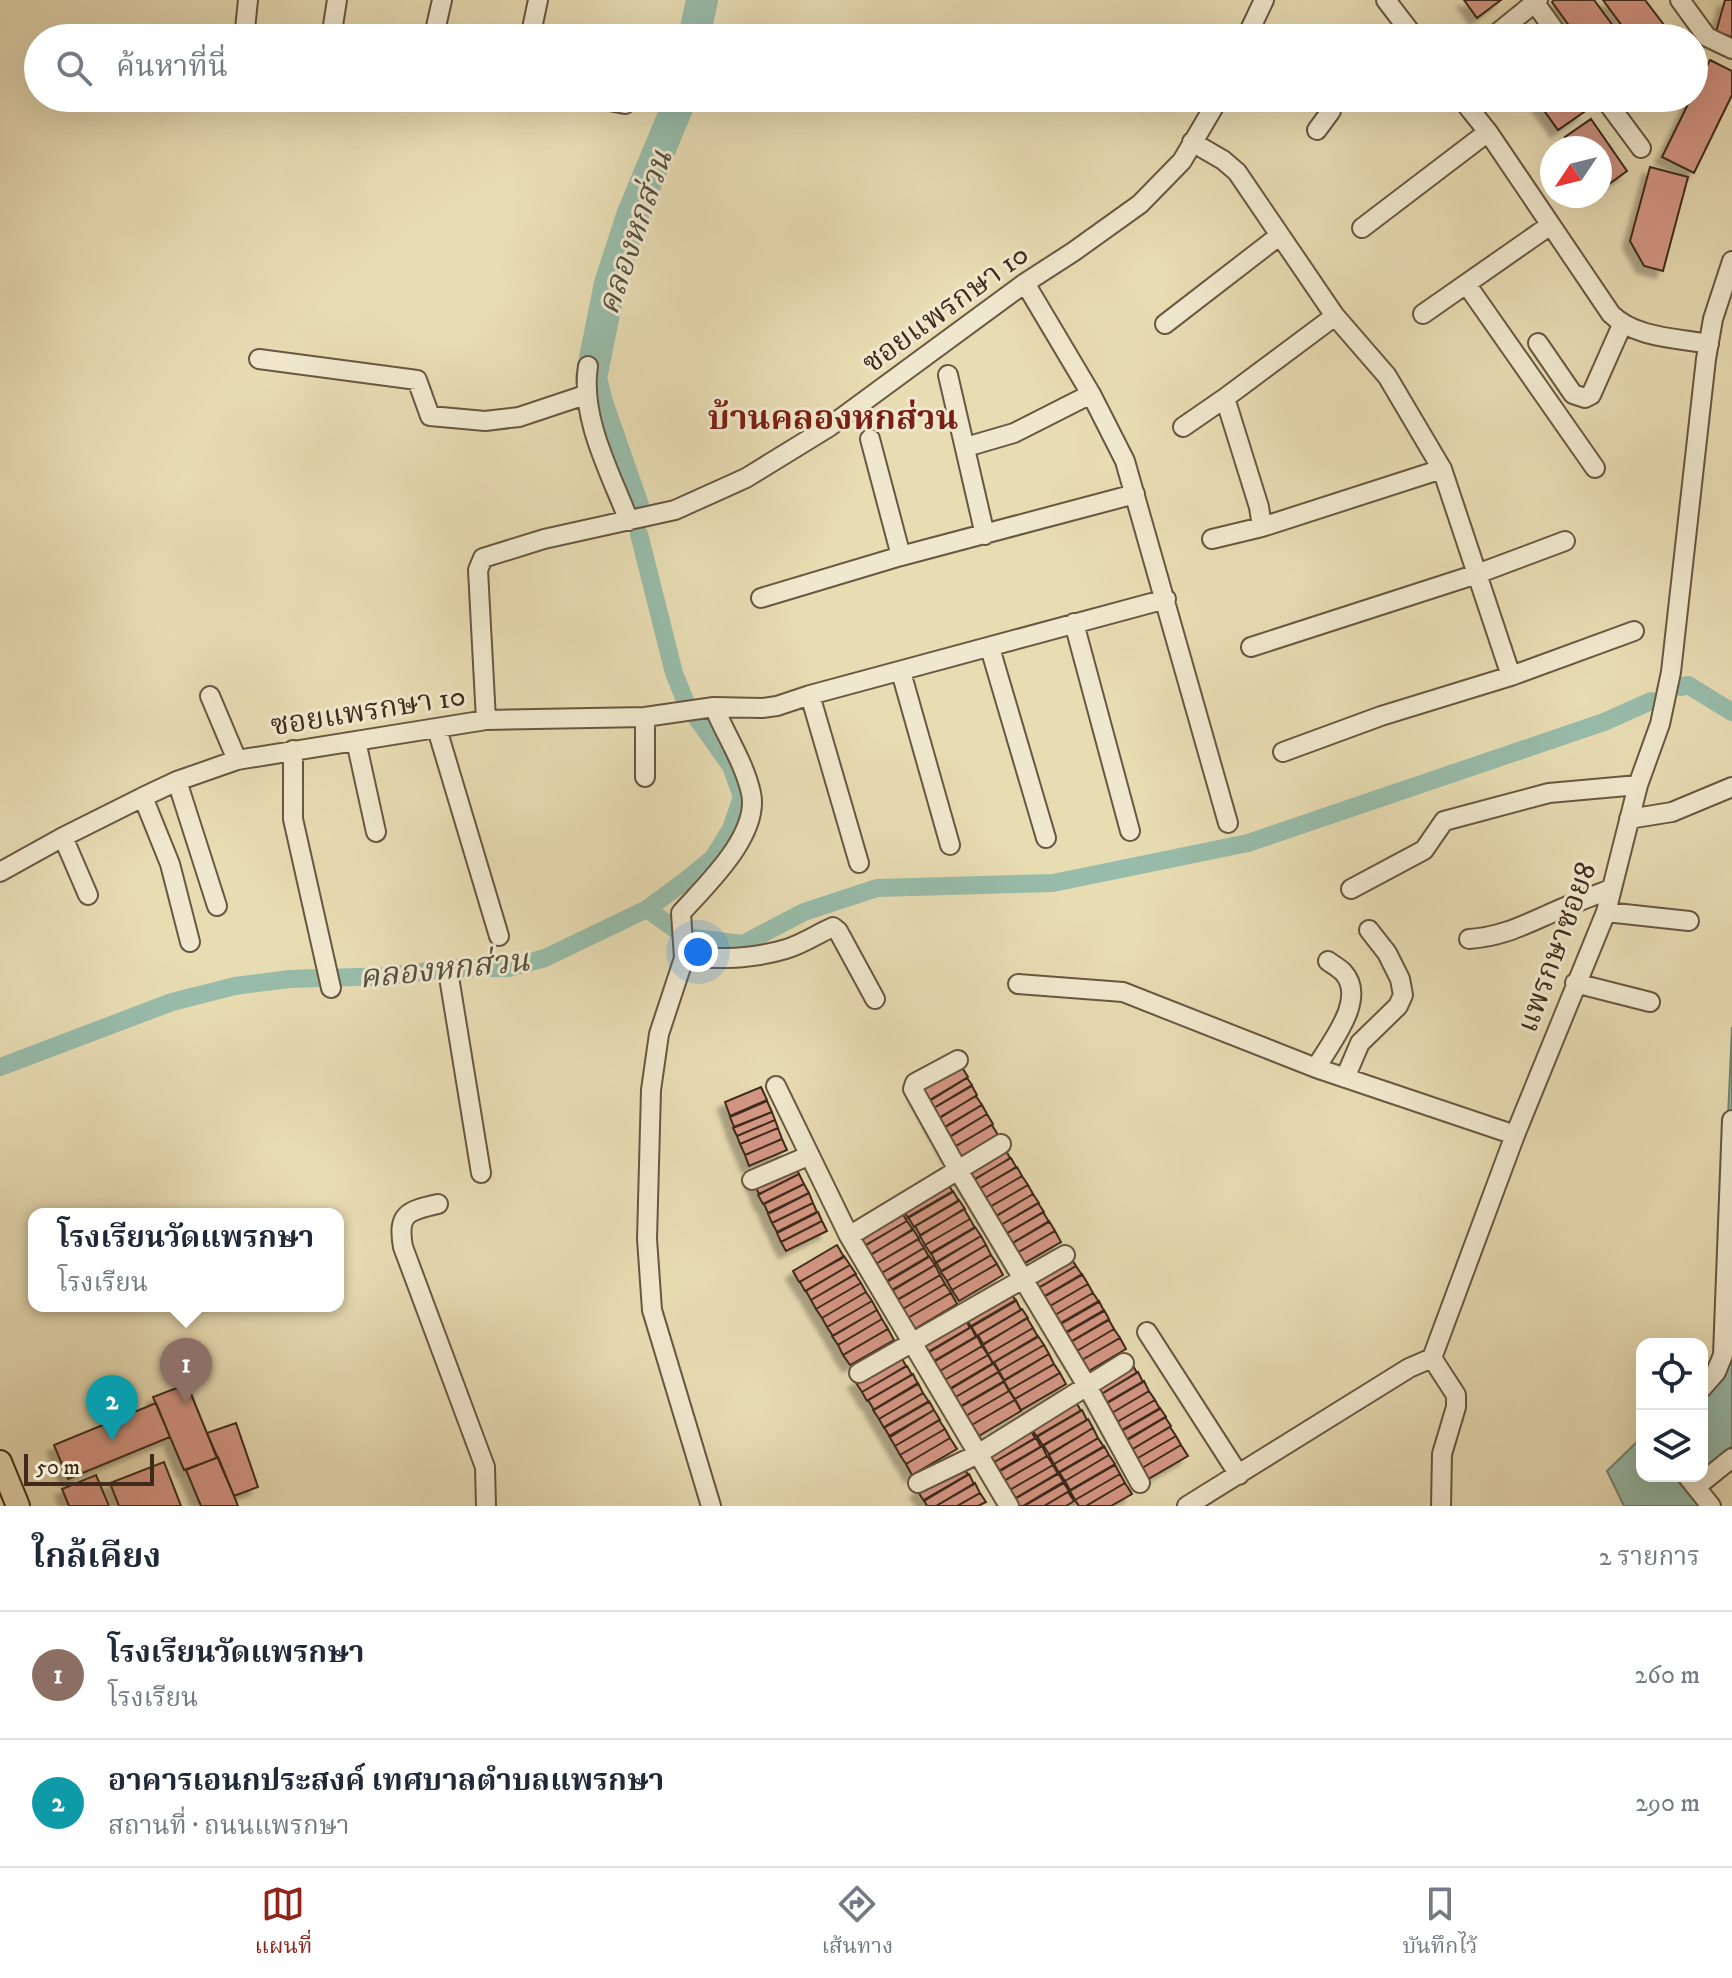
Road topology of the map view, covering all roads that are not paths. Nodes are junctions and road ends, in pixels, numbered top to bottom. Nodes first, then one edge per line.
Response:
1 (248, 0) edge
2 (337, 0) edge
3 (442, 0) edge
4 (538, 0) edge
5 (1264, 0) edge
6 (1386, 0) edge
7 (1680, 0) edge
8 (1536, 2) edge
9 (246, 24) edge
10 (333, 24) edge
11 (437, 24) edge
12 (533, 24) edge
13 (1256, 24) edge
14 (1404, 24) edge
15 (1509, 24) edge
16 (1551, 24) edge
17 (1698, 24) edge
18 (1708, 37) edge
19 (1732, 49) edge
20 (1210, 112) edge
21 (1330, 112) edge
22 (1472, 112) edge
23 (1614, 112) edge
24 (1317, 130) dead end
25 (1488, 132) junction
26 (1192, 142) junction
27 (1641, 148) dead end
28 (1549, 226) junction
29 (1362, 228) dead end
30 (1279, 236) junction
31 (1732, 261) edge
32 (1025, 283) junction
33 (1467, 285) junction
34 (1423, 314) dead end
35 (1335, 316) junction
36 (1165, 324) dead end
37 (1622, 325) junction
38 (1538, 343) dead end
39 (1709, 344) junction
40 (259, 359) dead end
41 (588, 366) dead end
42 (948, 375) dead end
43 (1091, 394) junction
44 (585, 395) junction
45 (1225, 398) junction
46 (1183, 427) dead end
47 (870, 439) dead end
48 (966, 447) junction
49 (1595, 468) dead end
50 (1442, 469) junction
51 (1135, 494) junction
52 (629, 521) junction
53 (1262, 527) junction
54 (985, 535) junction
55 (1212, 539) dead end
56 (1565, 541) dead end
57 (901, 556) junction
58 (1477, 574) junction
59 (761, 598) dead end
60 (1166, 599) junction
61 (1074, 623) junction
62 (1634, 631) dead end
63 (1251, 647) dead end
64 (990, 648) junction
65 (901, 672) junction
66 (1511, 676) junction
67 (810, 695) junction
68 (210, 696) dead end
69 (709, 707) junction
70 (653, 716) junction
71 (486, 720) junction
72 (437, 729) junction
73 (356, 741) junction
74 (293, 750) junction
75 (1283, 752) dead end
76 (237, 760) junction
77 (645, 777) dead end
78 (177, 781) junction
79 (1638, 785) junction
80 (1732, 787) edge
81 (143, 797) junction
82 (1629, 819) junction
83 (1228, 823) dead end
84 (1130, 831) dead end
85 (376, 832) dead end
86 (63, 837) junction
87 (1046, 838) dead end
88 (950, 845) dead end
89 (859, 863) dead end
90 (0, 872) edge
91 (1351, 889) dead end
92 (1611, 889) junction
93 (88, 895) dead end
94 (217, 906) dead end
95 (1606, 912) junction
96 (1689, 921) dead end
97 (1369, 930) dead end
98 (499, 936) dead end
99 (1469, 939) dead end
100 (190, 942) dead end
101 (684, 951) junction
102 (1328, 961) dead end
103 (449, 977) dead end
104 (1575, 983) junction
105 (1018, 984) dead end
106 (331, 988) dead end
107 (875, 999) dead end
108 (1650, 1002) dead end
109 (958, 1060) dead end
110 (1316, 1068) junction
111 (1345, 1078) junction
112 (776, 1086) dead end
113 (1732, 1120) edge
114 (1515, 1135) junction
115 (1001, 1144) dead end
116 (808, 1156) junction
117 (958, 1170) junction
118 (481, 1173) dead end
119 (752, 1180) dead end
120 (438, 1204) dead end
121 (849, 1236) junction
122 (1065, 1255) dead end
123 (1022, 1279) junction
124 (1147, 1332) dead end
125 (912, 1342) junction
126 (1432, 1358) junction
127 (1124, 1363) dead end
128 (859, 1373) dead end
129 (1708, 1381) edge
130 (1087, 1386) junction
131 (978, 1454) junction
132 (1732, 1458) edge
133 (0, 1462) edge
134 (1708, 1472) edge
135 (1239, 1475) junction
136 (1691, 1482) edge
137 (918, 1483) dead end
138 (1140, 1483) dead end
139 (18, 1506) edge
140 (486, 1506) edge
141 (711, 1506) edge
142 (1009, 1506) edge
143 (1187, 1506) edge
144 (1441, 1506) edge
145 (1711, 1506) edge

1 - 9 street
2 - 10 street
3 - 11 street
4 - 12 street
5 - 13 street
6 - 14 street
7 - 17 street
8 - 15 street
8 - 16 street
18 - 19 street
20 - 26 street, ซอยแพรกษา 10
21 - 24 street
22 - 25 street
23 - 27 street
25 - 28 street
25 - 29 street
26 - 30 street
26 - 32 street, ซอยแพรกษา 10
28 - 33 street
28 - 37 street
30 - 35 street
30 - 36 street
31 - 39 street, แพรกษาซอย8
32 - 43 street
32 - 52 street, ซอยแพรกษา 10
33 - 34 street
33 - 49 street
35 - 45 street
35 - 50 street
37 - 38 street
37 - 39 street
39 - 79 street, แพรกษาซอย8
40 - 44 street
41 - 44 street
42 - 48 street
43 - 48 street
43 - 51 street
44 - 52 street
45 - 46 street
45 - 53 street
47 - 57 street
48 - 54 street
50 - 53 street
50 - 58 street
51 - 54 street
51 - 60 street
52 - 71 street, ซอยแพรกษา 10
53 - 55 street
54 - 57 street
56 - 58 street
57 - 59 street
58 - 63 street
58 - 66 street
60 - 61 street
60 - 83 street
61 - 64 street
61 - 84 street
62 - 66 street
64 - 65 street
64 - 87 street
65 - 67 street
65 - 88 street
66 - 75 street
67 - 69 street
67 - 89 street
68 - 76 street
69 - 70 street
69 - 101 street
70 - 71 street
70 - 77 street
71 - 72 street, ซอยแพรกษา 10
72 - 73 street, ซอยแพรกษา 10
72 - 98 street
73 - 74 street, ซอยแพรกษา 10
73 - 85 street
74 - 76 street, ซอยแพรกษา 10
74 - 106 street
76 - 78 street, ซอยแพรกษา 10
78 - 81 street, ซอยแพรกษา 10
78 - 94 street
79 - 82 street, แพรกษาซอย8
79 - 91 street
80 - 82 street
81 - 86 street, ซอยแพรกษา 10
81 - 100 street
82 - 92 street, แพรกษาซอย8
86 - 90 street, ซอยแพรกษา 10
86 - 93 street
92 - 95 street, แพรกษาซอย8
92 - 99 street
95 - 96 street
95 - 104 street, แพรกษาซอย8
97 - 111 street
101 - 107 street
101 - 141 street
102 - 110 street
103 - 118 street
104 - 108 street
104 - 114 street, แพรกษาซอย8
105 - 110 street
109 - 117 street
110 - 111 street
111 - 114 street
112 - 116 street
113 - 129 street
114 - 126 street, แพรกษาซอย8
115 - 117 street
116 - 119 street
116 - 121 street
117 - 121 street
117 - 123 street
120 - 140 street
121 - 125 street
122 - 123 street
123 - 125 street
123 - 130 street
124 - 135 street
125 - 128 street
125 - 131 street
126 - 135 street
126 - 144 street
127 - 130 street
130 - 131 street
130 - 138 street
131 - 137 street
131 - 142 street
132 - 134 street
133 - 139 main road
135 - 143 street
136 - 145 street

